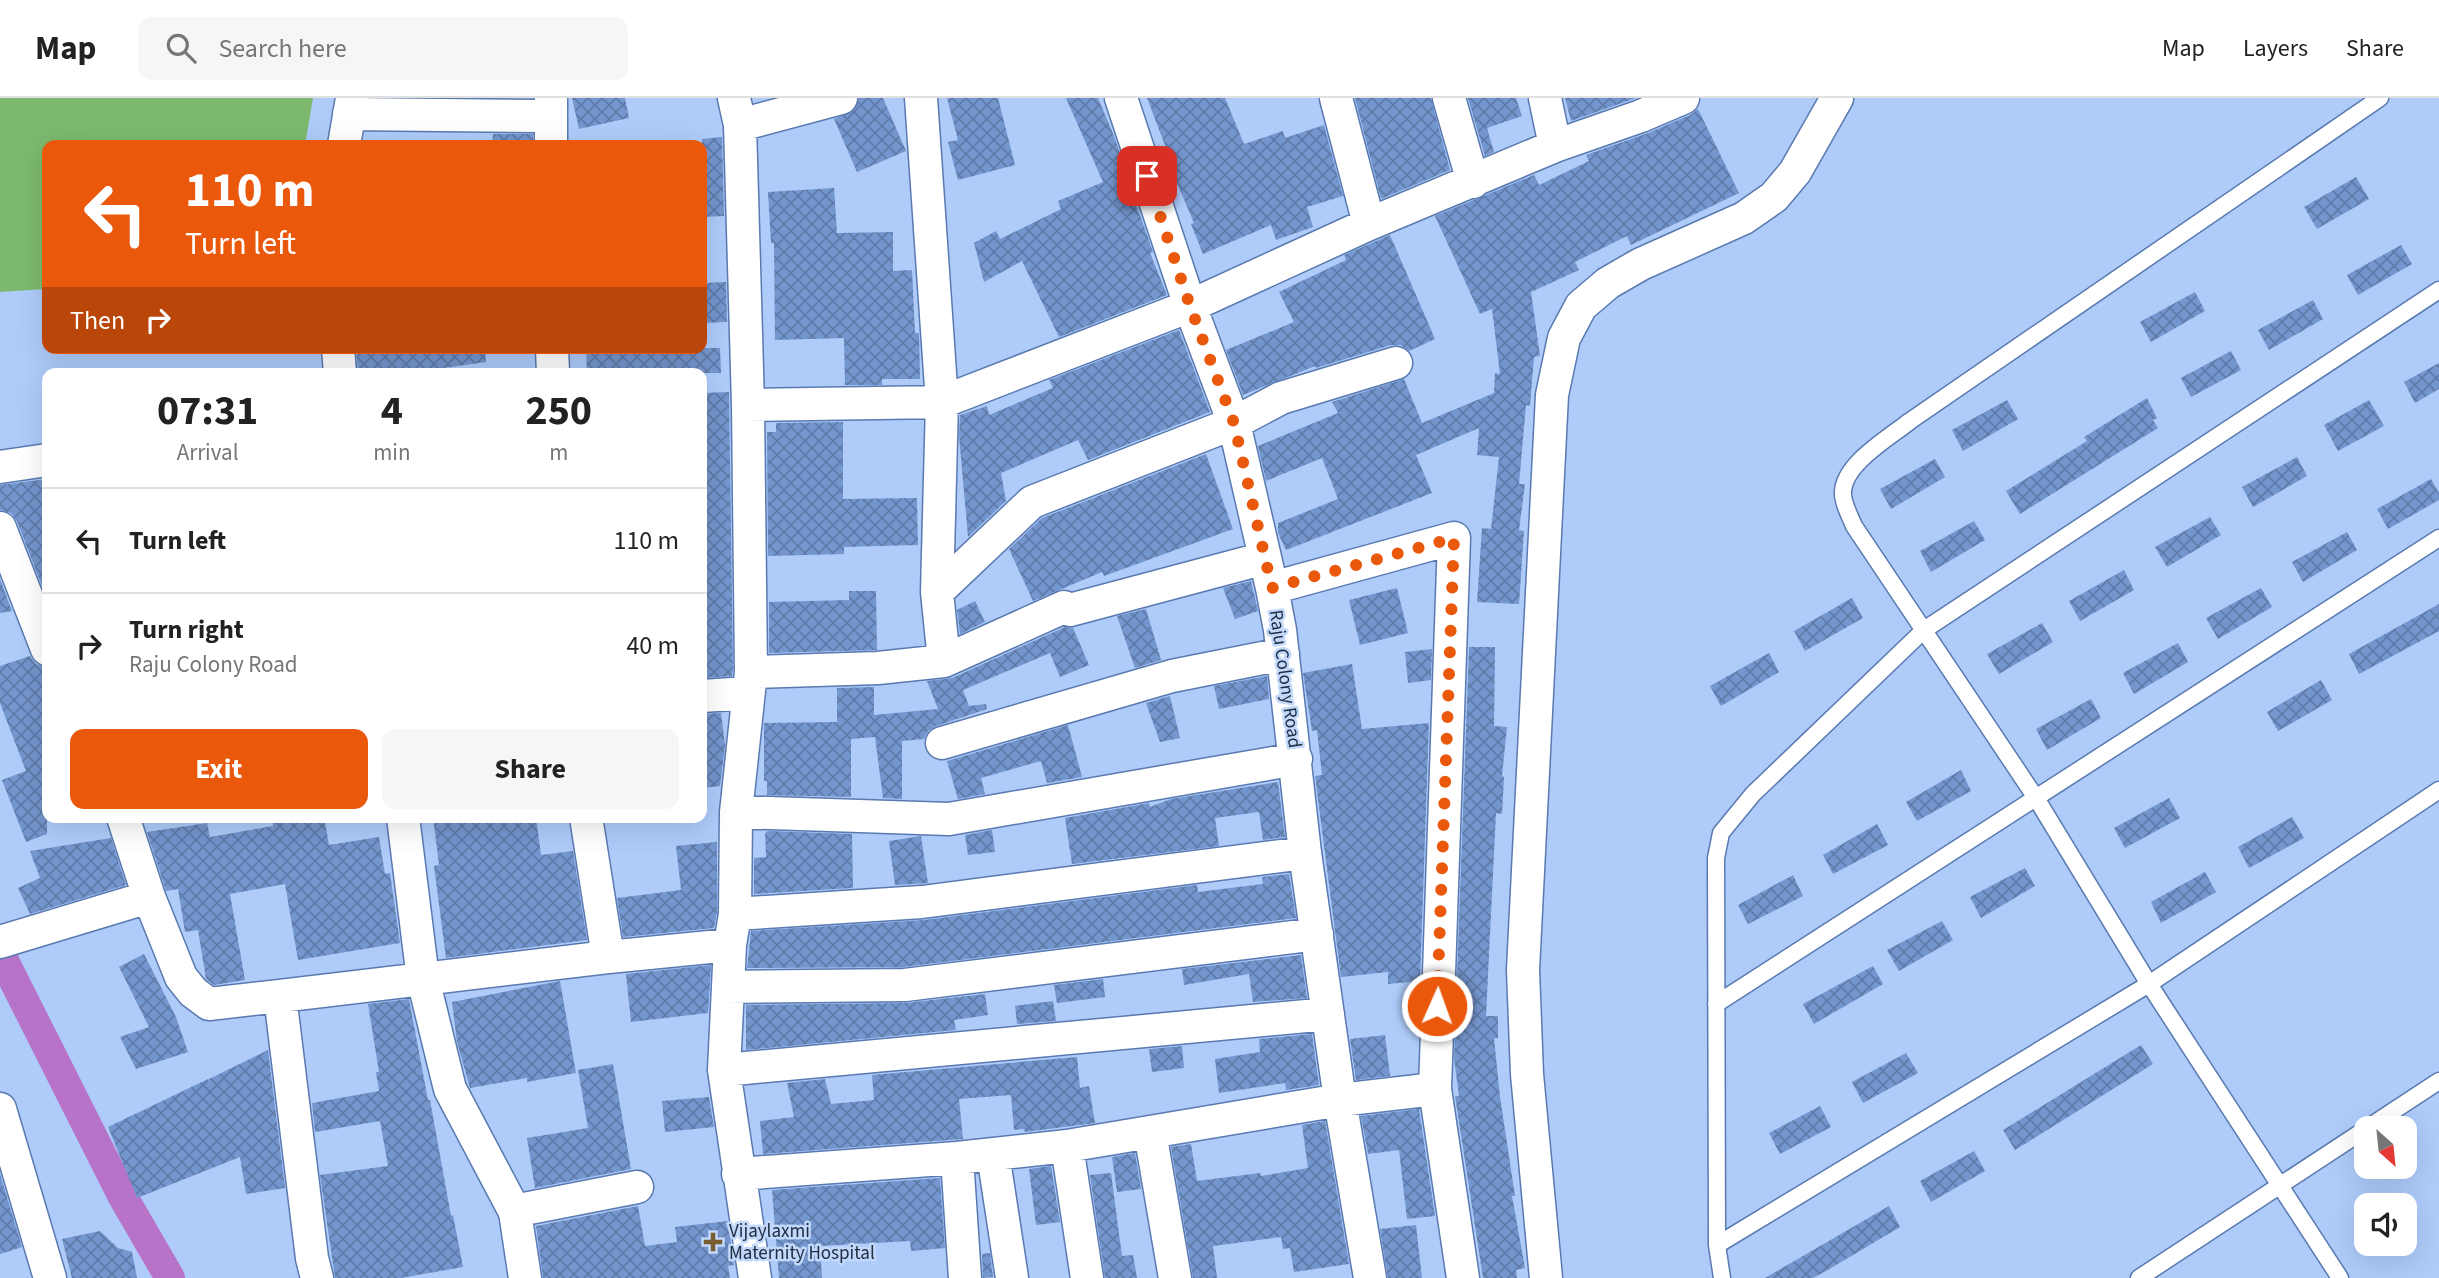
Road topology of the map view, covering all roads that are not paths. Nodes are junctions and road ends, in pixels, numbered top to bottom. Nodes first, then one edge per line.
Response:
1 (841, 98) edge
2 (922, 98) edge
3 (1121, 98) edge
4 (1336, 98) edge
5 (1449, 98) edge
6 (1545, 98) edge
7 (1683, 98) edge
8 (1837, 98) edge
9 (2380, 98) edge
10 (350, 106) edge
11 (737, 111) edge
12 (548, 120) edge
13 (345, 140) edge
14 (1555, 146) junction
15 (1473, 181) junction
16 (1368, 224) junction
17 (2439, 290) edge
18 (1190, 306) junction
19 (1396, 363) dead end
20 (942, 402) junction
21 (748, 405) junction
22 (1234, 423) junction
23 (42, 461) edge
24 (0, 467) edge
25 (0, 528) edge
26 (2439, 538) edge
27 (1269, 573) junction
28 (937, 592) junction
29 (1924, 630) junction
30 (42, 631) edge
31 (1283, 654) junction
32 (944, 661) junction
33 (749, 682) junction
34 (707, 695) edge
35 (942, 743) dead end
36 (1296, 759) junction
37 (2439, 790) edge
38 (2036, 798) junction
39 (736, 812) junction
40 (134, 823) edge
41 (405, 823) edge
42 (587, 823) edge
43 (1305, 853) junction
44 (149, 897) junction
45 (735, 914) junction
46 (1317, 934) junction
47 (15, 938) edge
48 (730, 945) junction
49 (608, 957) junction
50 (423, 979) junction
51 (2149, 984) junction
52 (727, 987) junction
53 (280, 996) junction
54 (1716, 1004) junction
55 (1328, 1014) junction
56 (723, 1070) junction
57 (2439, 1081) edge
58 (1435, 1089) junction
59 (1340, 1100) junction
60 (0, 1109) edge
61 (1150, 1132) junction
62 (1067, 1146) junction
63 (993, 1154) junction
64 (957, 1158) junction
65 (738, 1174) junction
66 (2280, 1185) junction
67 (637, 1187) dead end
68 (514, 1211) junction
69 (1717, 1245) junction
70 (50, 1278) edge
71 (317, 1278) edge
72 (525, 1278) edge
73 (755, 1278) edge
74 (965, 1278) edge
75 (1012, 1278) edge
76 (1087, 1278) edge
77 (1175, 1278) edge
78 (1370, 1278) edge
79 (1463, 1278) edge
80 (1546, 1278) edge
81 (1722, 1278) edge
82 (2139, 1278) edge
83 (2340, 1278) edge

1 - 11 street
2 - 20 street
3 - 18 street, Raju Colony Road
4 - 16 street
5 - 15 street
6 - 14 street
7 - 14 street
8 - 80 street
9 - 29 lane
10 - 12 street
10 - 13 street
11 - 21 street
14 - 15 street
15 - 16 street
16 - 18 street
17 - 29 lane
18 - 20 street
18 - 22 street, Raju Colony Road
19 - 22 street
20 - 21 street
20 - 28 street
21 - 33 street
22 - 27 street, Raju Colony Road
22 - 28 street
23 - 24 street
25 - 30 street
26 - 38 lane
27 - 31 street, Raju Colony Road
27 - 32 street
27 - 58 street
28 - 32 street
29 - 38 lane
29 - 54 lane
31 - 35 street
31 - 36 street, Raju Colony Road
32 - 33 street
33 - 34 street
33 - 39 street
36 - 39 street
36 - 43 street, Raju Colony Road
37 - 51 lane
38 - 51 lane
38 - 54 lane
39 - 45 street
40 - 44 street
41 - 50 street
42 - 49 street
43 - 45 street
43 - 46 street, Raju Colony Road
44 - 47 street
44 - 53 street
45 - 48 street
46 - 52 street
46 - 55 street, Raju Colony Road
48 - 49 street
48 - 52 street
49 - 50 street
50 - 53 street
50 - 68 street
51 - 66 lane
51 - 69 lane
52 - 56 street
53 - 71 street
54 - 69 lane
55 - 56 street
55 - 59 street, Raju Colony Road
56 - 65 street
57 - 66 lane
58 - 59 street
58 - 79 street
59 - 61 street
59 - 78 street, Raju Colony Road
60 - 70 street
61 - 62 street
61 - 77 street
62 - 63 street
62 - 76 street
63 - 64 street
63 - 75 street
64 - 65 street
64 - 74 street
65 - 73 street
66 - 82 lane
66 - 83 lane
67 - 68 street
68 - 72 street
69 - 81 lane

